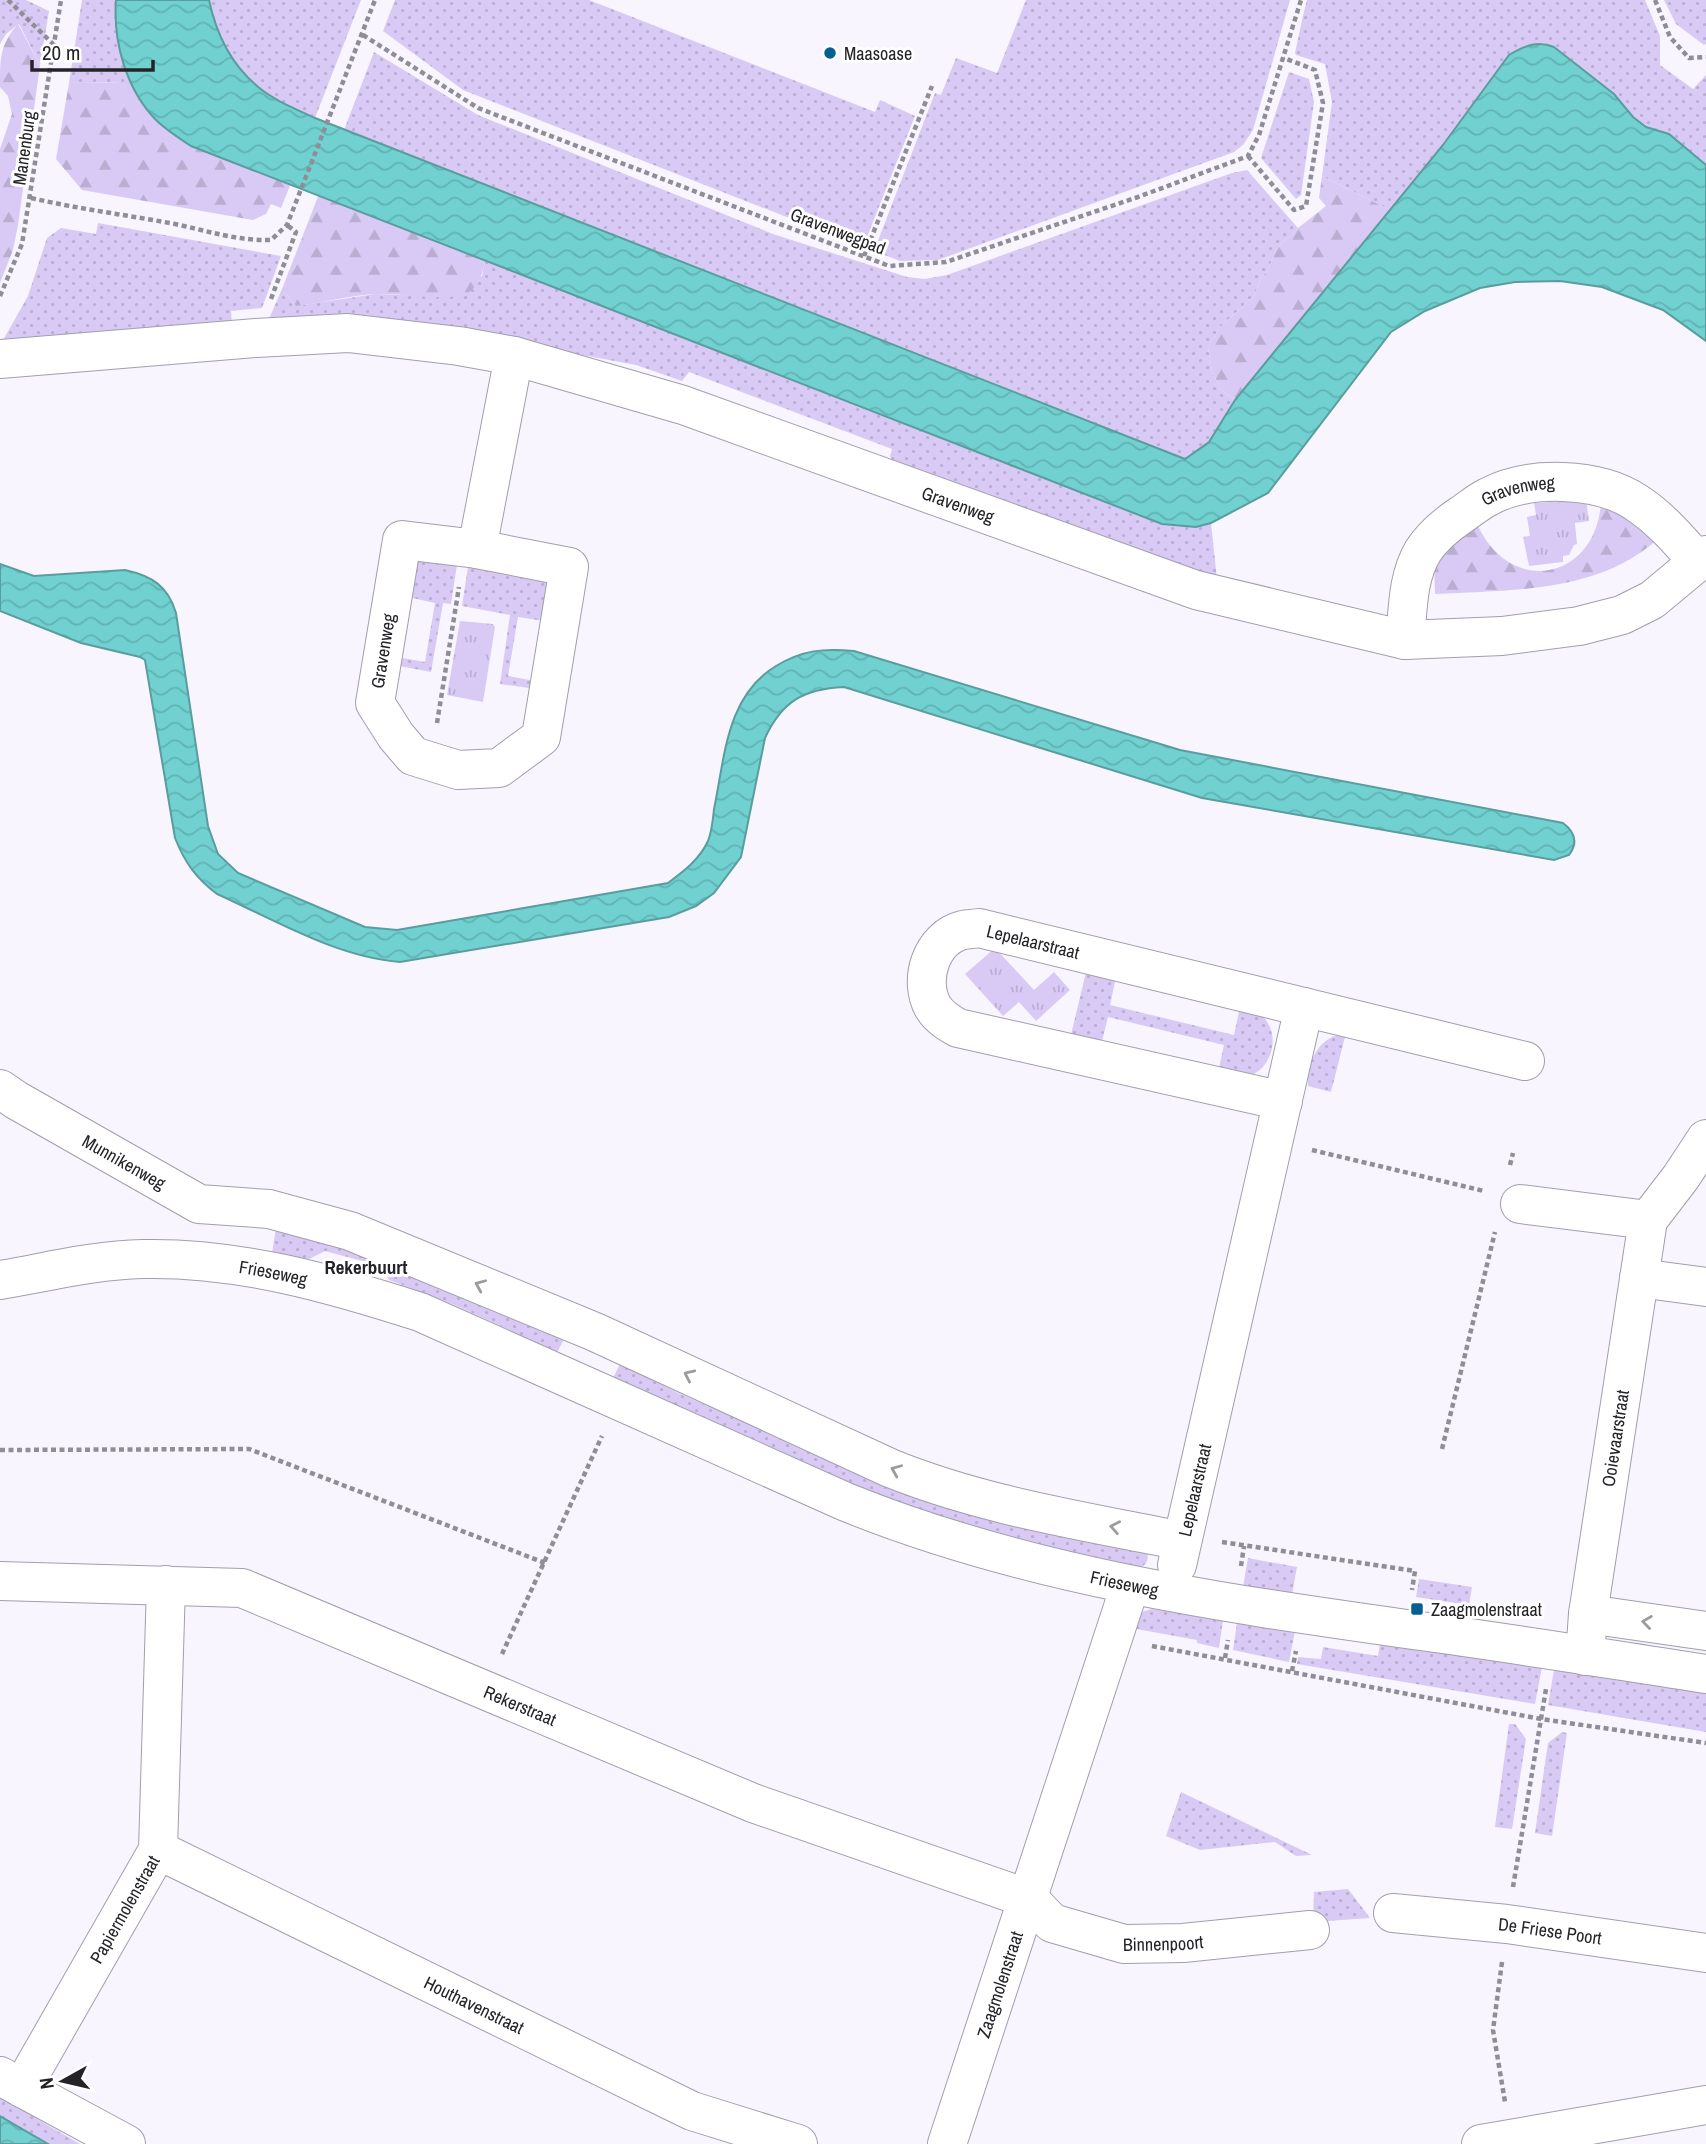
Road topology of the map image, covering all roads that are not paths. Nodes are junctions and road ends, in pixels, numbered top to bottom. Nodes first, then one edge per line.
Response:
1 (514, 356) junction
2 (0, 359) edge
3 (472, 549) junction
4 (1702, 559) edge
5 (1405, 640) junction
6 (1304, 1007) junction
7 (1525, 1060) dead end
8 (0, 1089) edge
9 (1283, 1101) junction
10 (1706, 1139) edge
11 (1512, 1200) road end
12 (199, 1204) junction
13 (1648, 1220) junction
14 (190, 1262) junction
15 (1639, 1278) junction
16 (0, 1280) edge
17 (1706, 1287) edge
18 (595, 1332) junction
19 (573, 1380) junction
20 (1182, 1541) junction
21 (0, 1581) edge
22 (166, 1585) junction
23 (1130, 1586) junction
24 (1171, 1593) junction
25 (1588, 1614) junction
26 (1706, 1631) edge
27 (1568, 1653) junction
28 (1706, 1674) edge
29 (158, 1850) junction
30 (1029, 1899) junction
31 (1393, 1913) dead end
32 (1310, 1930) dead end
33 (1706, 1953) edge
34 (11, 2082) edge
35 (1706, 2105) edge
36 (1496, 2141) edge
37 (127, 2144) edge
38 (798, 2144) edge
39 (947, 2144) edge

1 - 2 street, Gravenweg
1 - 3 street
1 - 5 street, Gravenweg
3 - 3 street, Gravenweg
4 - 5 street, Gravenweg
4 - 5 street, Gravenweg
6 - 7 street, Lepelaarstraat
6 - 9 street, Lepelaarstraat
6 - 9 street, Lepelaarstraat
8 - 12 street, Munnikenweg
9 - 20 street, Lepelaarstraat
10 - 13 street, Ooievaarstraat
11 - 13 street
12 - 14 street
18 -> 12 street
13 - 15 street, Ooievaarstraat
14 - 16 street, Frieseweg
14 - 19 street, Frieseweg
15 - 17 street
15 - 25 street, Ooievaarstraat
18 - 19 street
20 -> 18 street
19 - 23 street, Frieseweg
20 - 24 street, Lepelaarstraat
21 - 22 street, Rekerstraat
22 - 29 street, Papiermolenstraat
22 - 30 street, Rekerstraat
23 - 24 street, Frieseweg
23 - 30 street, Zaagmolenstraat
24 - 27 street, Frieseweg
26 -> 25 street
25 - 27 street, Ooievaarstraat
27 - 28 street, Frieseweg
29 - 34 street, Papiermolenstraat
29 - 38 street, Houthavenstraat
30 - 32 street, Binnenpoort
30 - 39 street, Zaagmolenstraat
31 - 33 street, De Friese Poort
34 - 37 street
35 - 36 street

